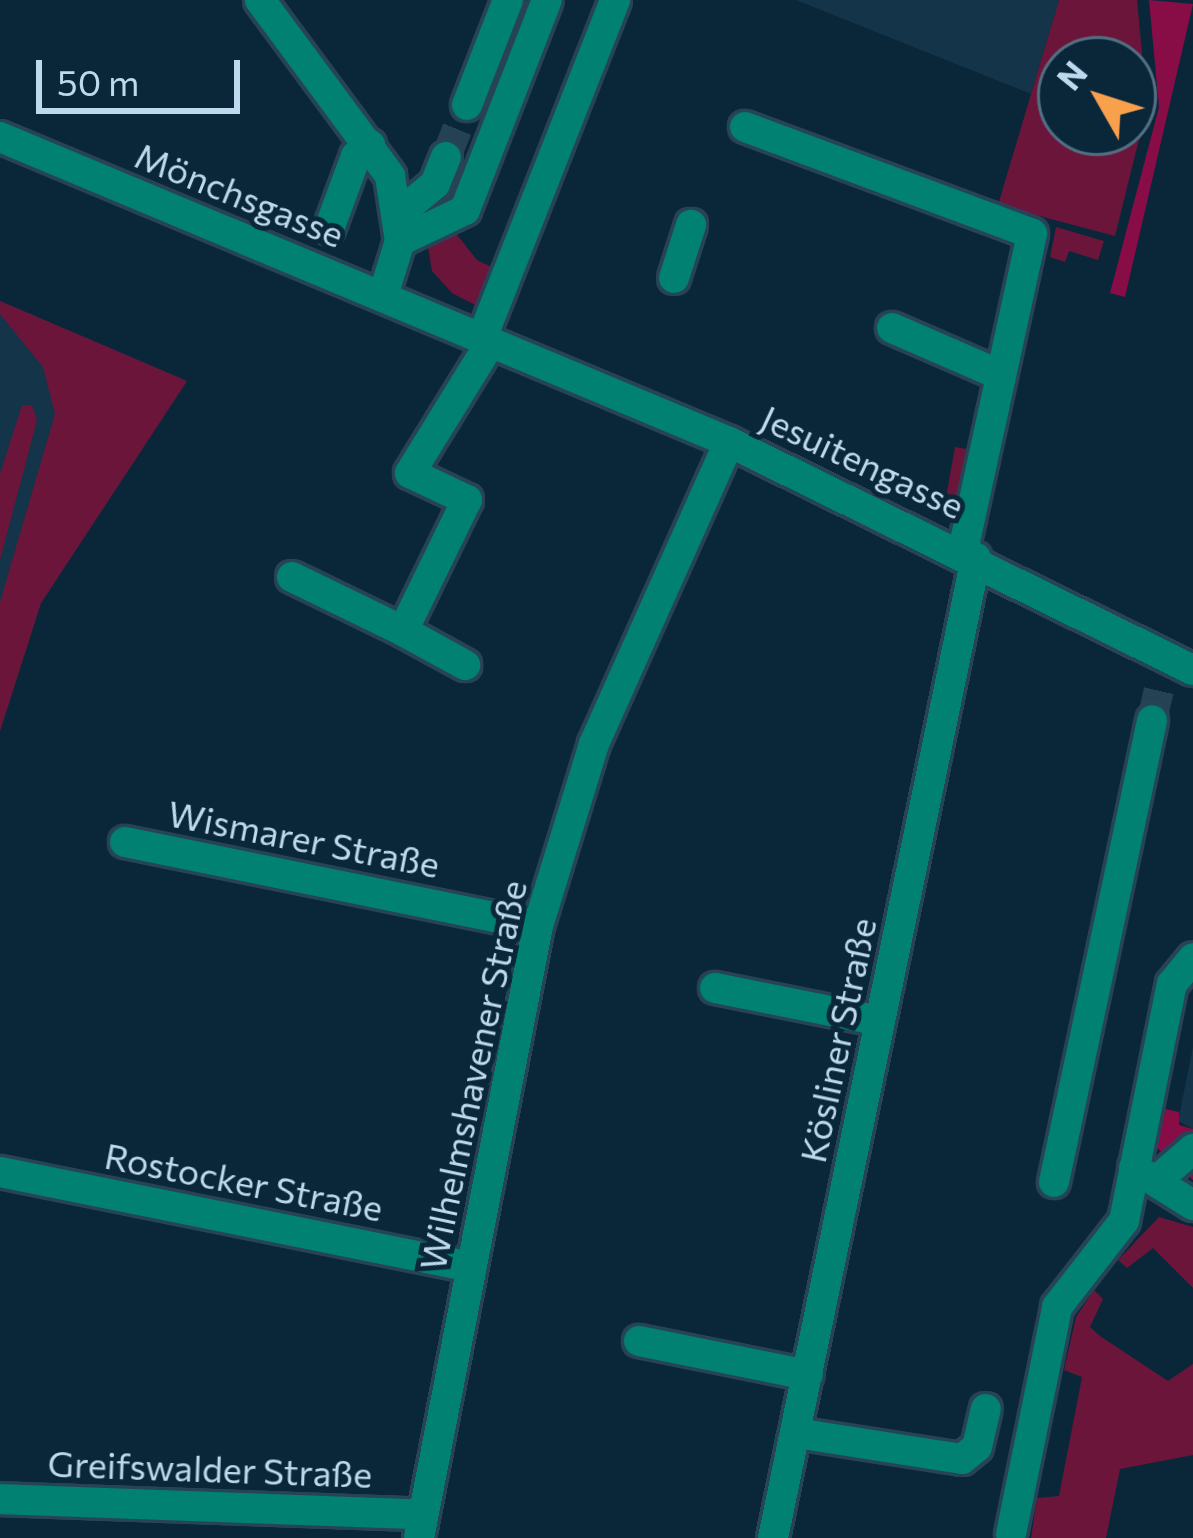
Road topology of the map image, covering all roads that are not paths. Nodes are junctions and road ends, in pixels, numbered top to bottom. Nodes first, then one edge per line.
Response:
1 (260, 0) edge
2 (508, 0) edge
3 (547, 0) edge
4 (615, 0) edge
5 (467, 105) tunnel mouth
6 (746, 127) dead end
7 (0, 136) edge
8 (370, 145) junction
9 (446, 157) tunnel mouth
10 (691, 225) dead end
11 (400, 227) junction
12 (329, 229) dead end
13 (674, 278) dead end
14 (383, 296) junction
15 (892, 328) dead end
16 (487, 340) junction
17 (1000, 375) junction
18 (466, 387) junction
19 (460, 436) dead end
20 (729, 442) junction
21 (969, 554) junction
22 (305, 583) dead end
23 (403, 631) junction
24 (465, 664) dead end
25 (1173, 669) edge
26 (1152, 720) tunnel mouth
27 (125, 842) dead end
28 (538, 926) junction
29 (1193, 958) edge
30 (715, 988) dead end
31 (880, 1021) junction
32 (1193, 1149) edge
33 (0, 1172) edge
34 (1146, 1174) junction
35 (1054, 1182) dead end
36 (1193, 1205) edge
37 (472, 1267) junction
38 (639, 1341) dead end
39 (808, 1375) junction
40 (986, 1409) dead end
41 (796, 1433) junction
42 (0, 1499) edge
43 (418, 1526) edge
44 (1011, 1534) dead end
45 (773, 1538) edge

1 - 8 street
2 - 5 street
3 - 11 street
4 - 16 street
6 - 17 street, Kösliner Straße
7 - 14 street, Mönchsgasse
8 - 11 street
8 - 12 street
9 - 11 street
10 - 13 street
11 - 14 street
14 - 16 street, Jesuitengasse
15 - 17 street
16 - 18 street
16 - 20 street, Jesuitengasse
17 - 21 street, Kösliner Straße
18 - 19 street
18 - 23 street
20 - 21 street, Jesuitengasse
20 - 28 street, Wilhelmshavener Straße
21 - 25 street, Jesuitengasse
21 - 31 street, Kösliner Straße
22 - 23 street
23 - 24 street
26 - 35 street
27 - 28 street, Wismarer Straße
28 - 37 street, Wilhelmshavener Straße
29 - 34 street
30 - 31 street
31 - 39 street, Kösliner Straße
32 - 34 street
33 - 37 street, Rostocker Straße
34 - 36 street
34 - 44 street
37 - 43 street, Wilhelmshavener Straße
38 - 39 street
39 - 41 street, Kösliner Straße
40 - 41 street
41 - 45 street, Kösliner Straße
42 - 43 street, Greifswalder Straße

